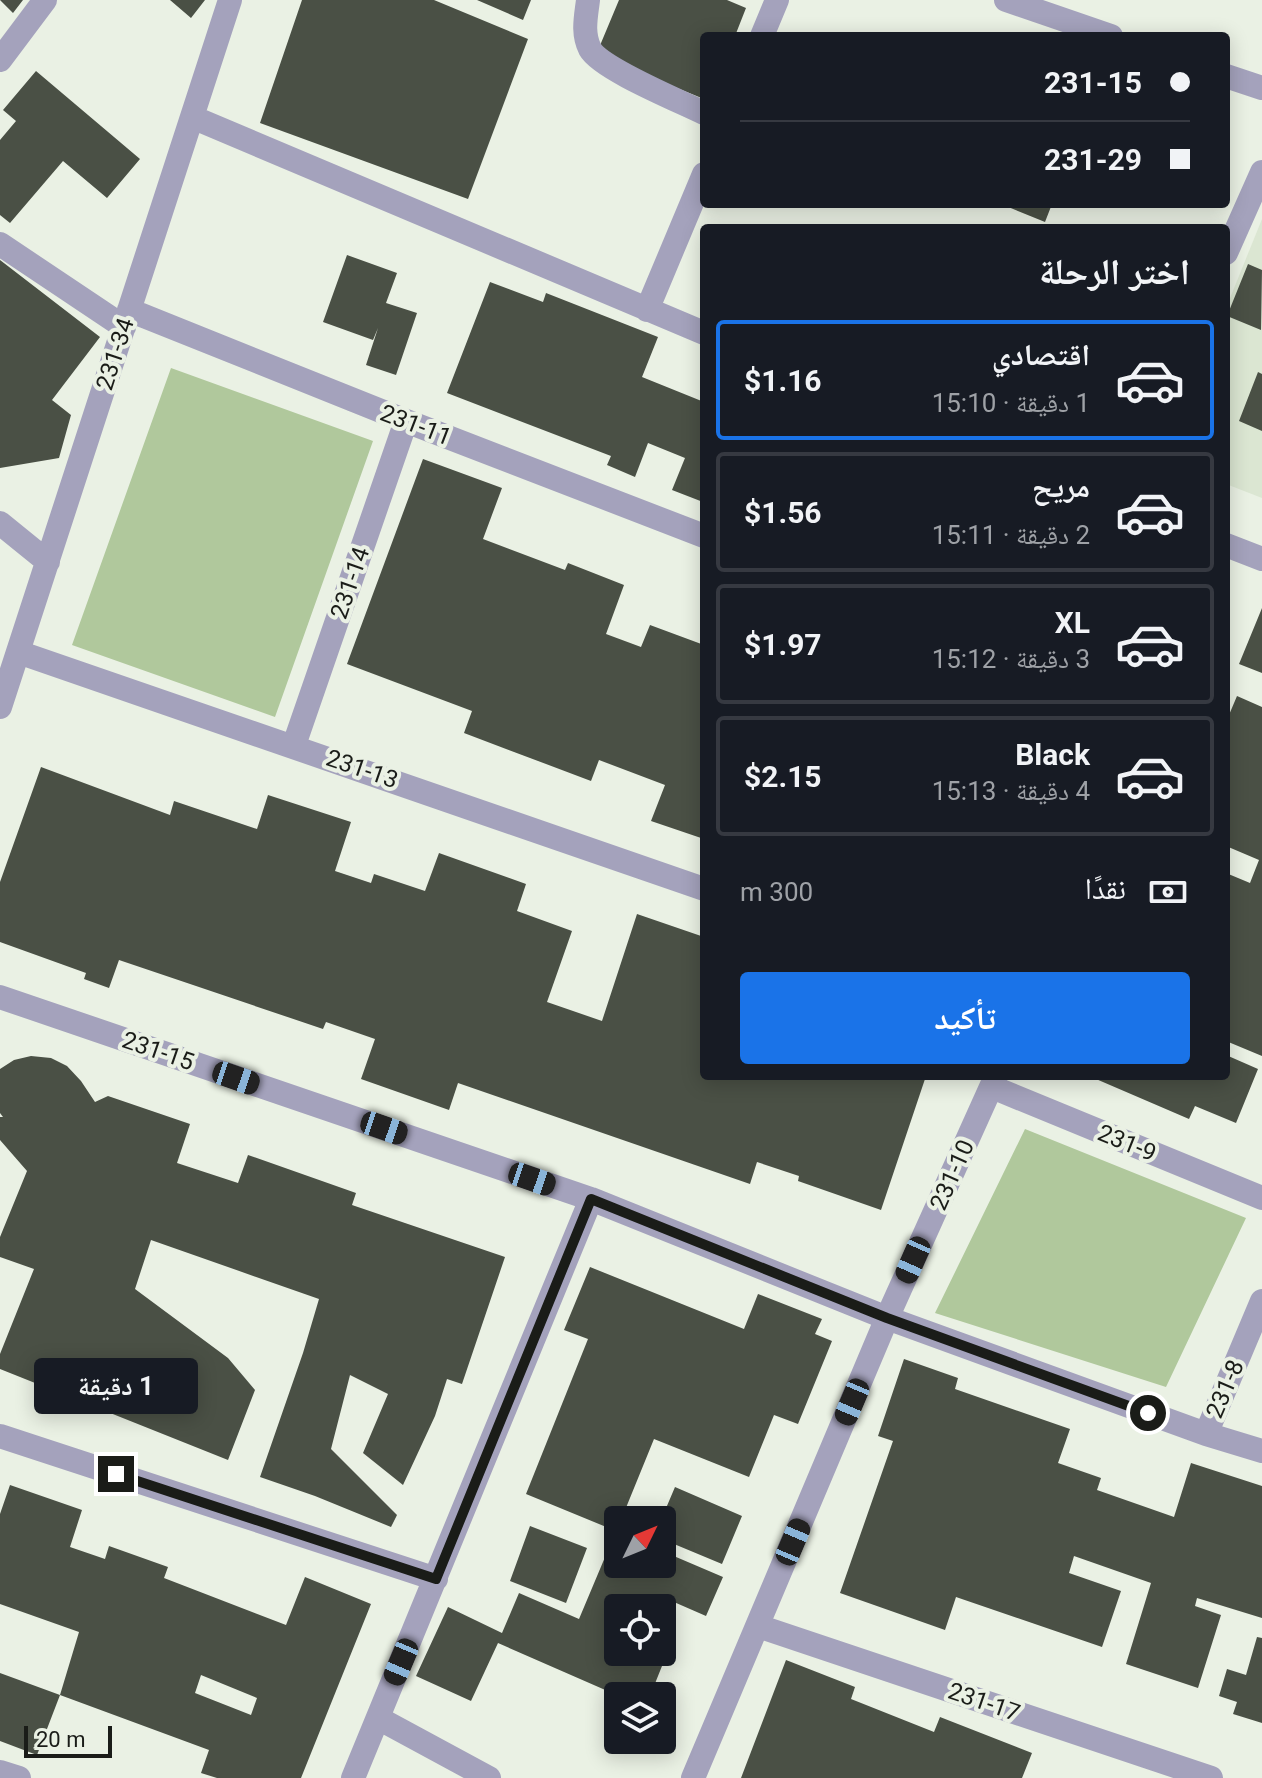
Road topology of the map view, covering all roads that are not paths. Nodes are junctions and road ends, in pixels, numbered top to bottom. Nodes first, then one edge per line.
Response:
1 (45, 0) edge
2 (230, 0) edge
3 (588, 0) edge
4 (777, 0) edge
5 (1006, 0) edge
6 (764, 32) edge
7 (1099, 32) edge
8 (3, 50) edge
9 (1230, 77) edge
10 (1262, 88) edge
11 (700, 111) edge
12 (192, 117) junction
13 (1262, 172) edge
14 (700, 184) edge
15 (0, 244) edge
16 (1230, 244) edge
17 (647, 310) junction
18 (127, 318) junction
19 (700, 331) edge
20 (406, 421) junction
21 (0, 523) edge
22 (700, 534) edge
23 (1230, 547) edge
24 (1262, 559) edge
25 (48, 562) junction
26 (18, 652) junction
27 (0, 707) edge
28 (294, 745) junction
29 (700, 888) edge
30 (0, 997) edge
31 (994, 1082) edge
32 (1262, 1198) edge
33 (591, 1199) junction
34 (1262, 1301) edge
35 (887, 1318) junction
36 (1206, 1434) junction
37 (0, 1436) edge
38 (1262, 1451) edge
39 (436, 1579) junction
40 (758, 1626) junction
41 (378, 1718) junction
42 (0, 1772) edge
43 (19, 1778) edge
44 (353, 1778) edge
45 (489, 1778) edge
46 (693, 1778) edge
47 (1211, 1778) edge

1 - 8 street
2 - 12 street, 231-34
3 - 11 street
4 - 6 street
5 - 7 street
9 - 10 street
12 - 17 street
12 - 18 street, 231-34
13 - 16 street
14 - 17 street
15 - 18 street, 231-11
17 - 19 street
18 - 20 street, 231-11
18 - 25 street, 231-34
20 - 22 street, 231-11
20 - 28 street, 231-14
21 - 25 street
23 - 24 street
25 - 26 street, 231-34
26 - 27 street, 231-34
26 - 28 street, 231-13
28 - 29 street, 231-13
30 - 33 street, 231-15
31 - 32 street, 231-9
31 - 35 street, 231-10
33 - 35 street, 231-15
33 - 39 street
34 - 36 street, 231-8
35 - 36 street, 231-15
35 - 40 street, 231-10
36 - 38 street, 231-15
37 - 39 street
39 - 41 street
40 - 46 street, 231-10
40 - 47 street, 231-17
41 - 44 street
41 - 45 street
42 - 43 street

